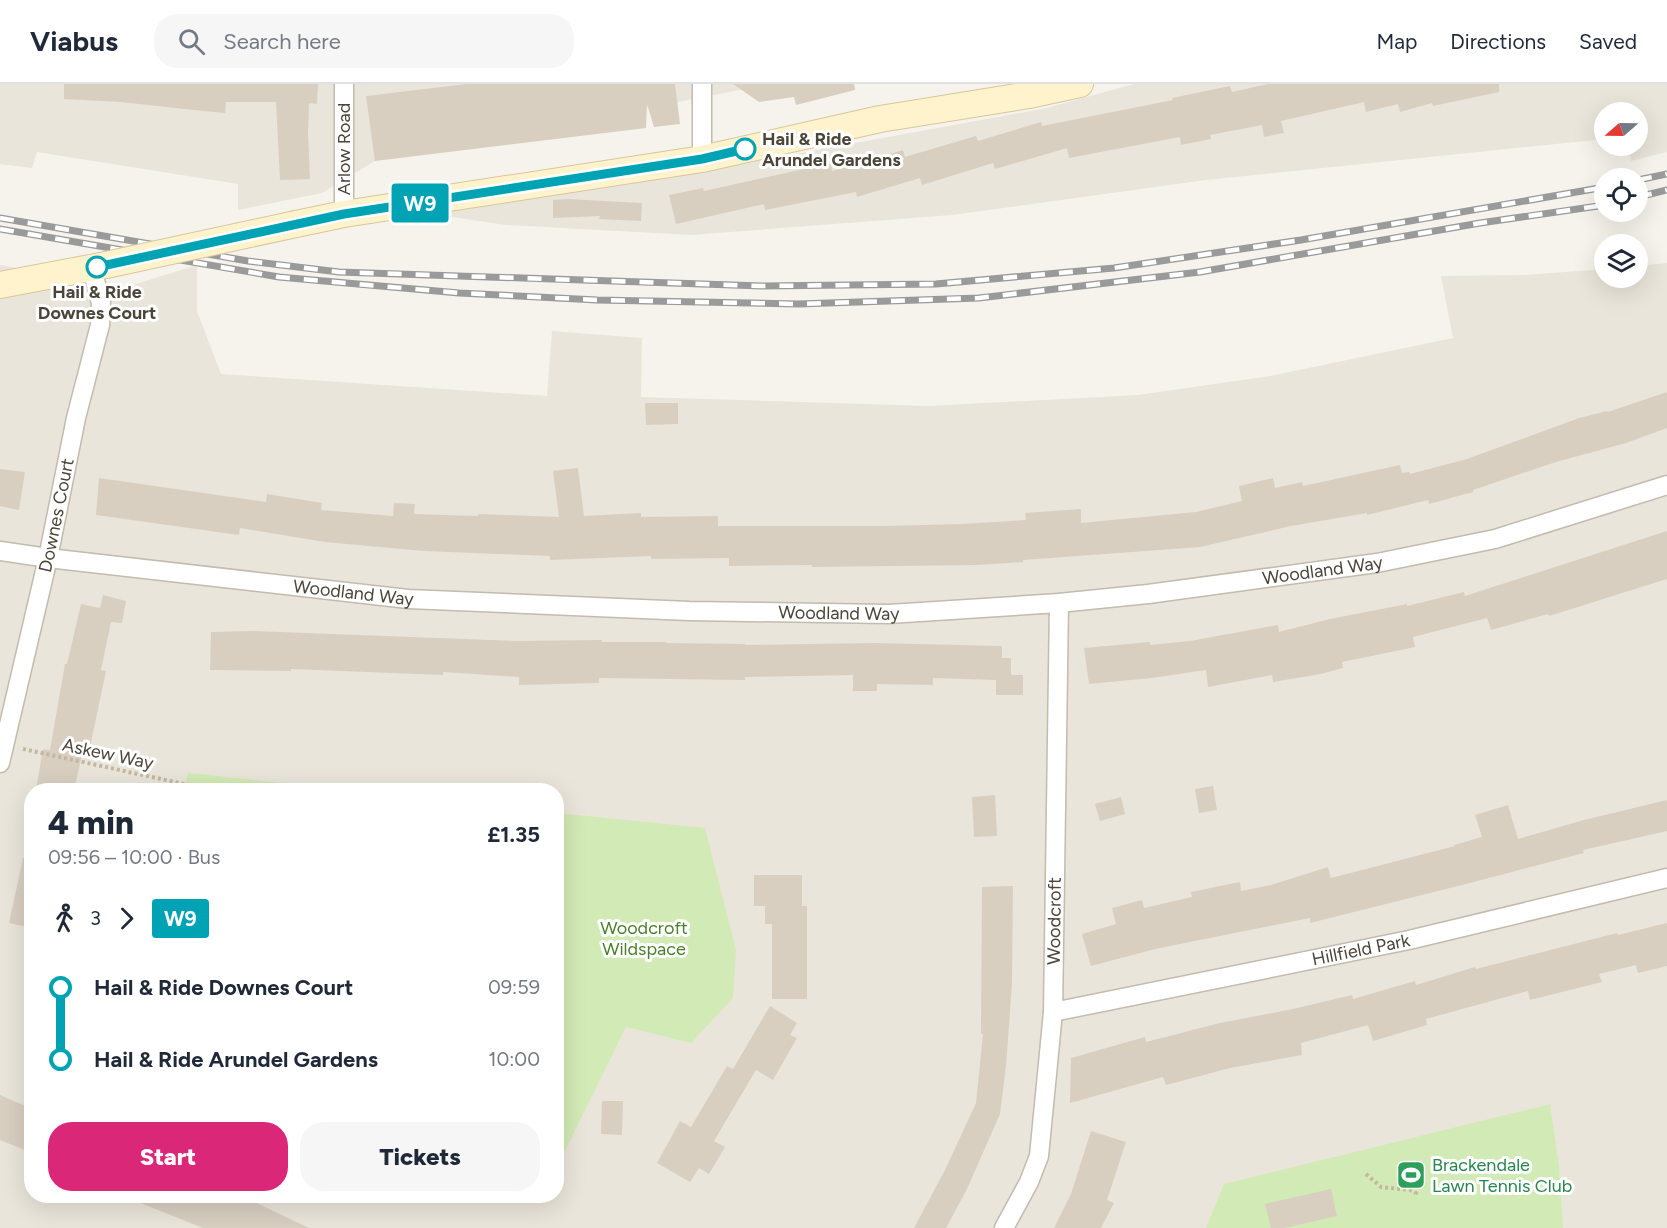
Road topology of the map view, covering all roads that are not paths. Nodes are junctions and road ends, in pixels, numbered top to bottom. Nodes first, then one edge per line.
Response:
1 (344, 84) edge
2 (702, 84) edge
3 (1080, 84) edge
4 (1029, 90) edge
5 (702, 159) junction
6 (344, 214) junction
7 (99, 267) junction
8 (0, 285) edge
9 (1667, 485) edge
10 (0, 551) edge
11 (48, 558) junction
12 (1059, 603) junction
13 (2, 754) edge
14 (1667, 878) edge
15 (1053, 1012) junction
16 (1004, 1228) edge

1 - 6 street, Arlow Road
2 - 5 street
3 - 4 street
4 - 5 street
5 - 6 street
6 - 7 street, bridge
7 - 8 street
7 - 11 street, Downes Court
9 - 12 street, Woodland Way
10 - 11 street, Woodland Way
11 - 12 street, Woodland Way
11 - 13 street, Downes Court
12 - 15 street, Woodcroft
14 - 15 street, Hillfield Park
15 - 16 street, Woodcroft

